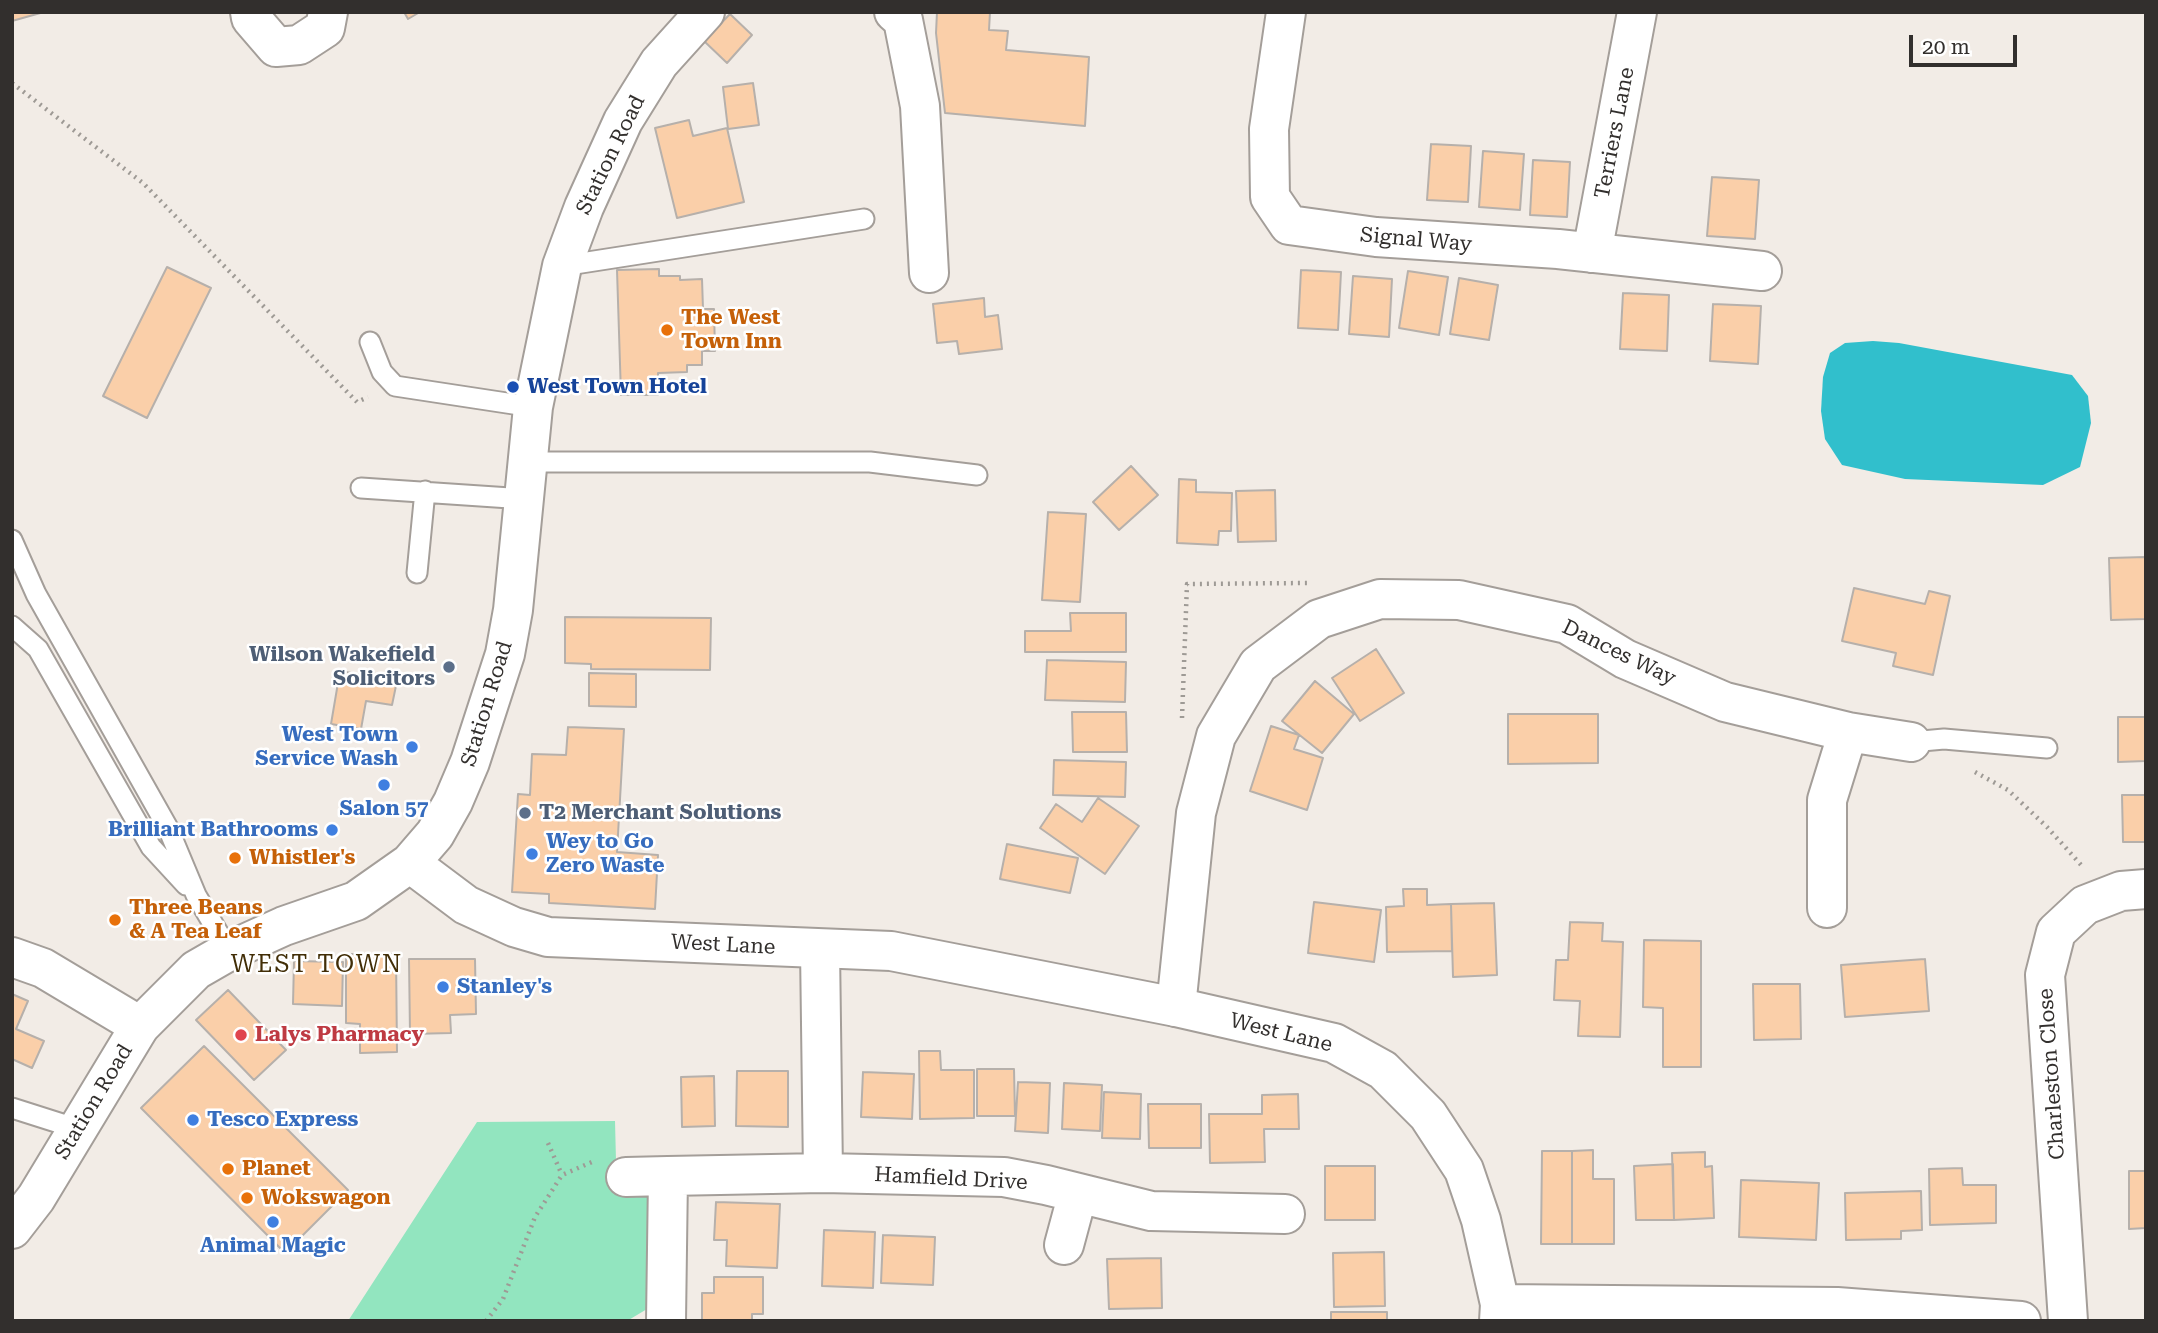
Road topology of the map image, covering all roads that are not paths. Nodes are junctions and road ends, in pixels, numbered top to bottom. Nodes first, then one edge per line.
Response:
1 (250, 12) edge
2 (328, 12) edge
3 (705, 12) edge
4 (894, 12) edge
5 (1286, 12) edge
6 (1637, 12) edge
7 (864, 219) dead end
8 (1592, 253) junction
9 (562, 266) junction
10 (1762, 271) dead end
11 (929, 273) dead end
12 (370, 342) dead end
13 (534, 407) junction
14 (977, 475) dead end
15 (526, 481) junction
16 (361, 488) dead end
17 (425, 491) junction
18 (12, 540) edge
19 (417, 573) dead end
20 (12, 626) edge
21 (1848, 732) junction
22 (1911, 742) joint
23 (2047, 748) dead end
24 (410, 863) junction
25 (2146, 889) edge
26 (196, 895) junction
27 (1826, 908) dead end
28 (820, 949) junction
29 (229, 951) junction
30 (12, 957) edge
31 (1176, 1007) junction
32 (140, 1026) junction
33 (12, 1108) edge
34 (78, 1129) junction
35 (823, 1173) junction
36 (668, 1176) junction
37 (626, 1177) road end
38 (1078, 1193) junction
39 (1285, 1214) dead end
40 (12, 1229) edge
41 (1064, 1245) dead end
42 (1499, 1313) edge
43 (666, 1321) edge
44 (2021, 1321) edge
45 (2068, 1321) edge

1 - 2 street
3 - 9 street, Station Road
4 - 11 street
5 - 8 street, Signal Way
6 - 8 street, Terriers Lane
7 - 9 lane
8 - 10 street, Signal Way
9 - 13 street, Station Road
12 - 13 lane
13 - 15 street, Station Road
14 - 15 lane
15 - 17 lane
15 - 24 street, Station Road
16 - 17 lane
17 - 19 lane
18 - 26 lane
20 - 26 lane
21 - 22 street, Dances Way
21 - 27 street
21 - 31 street, Dances Way
22 - 23 lane
24 - 28 street, West Lane
24 - 29 street, Station Road
25 - 45 street, Charleston Close
26 - 29 lane
28 - 31 street, West Lane
28 - 35 street
29 - 32 street, Station Road
30 - 32 street
31 - 42 street, West Lane
32 - 34 street, Station Road
33 - 34 lane
34 - 40 street, Station Road
35 - 36 street, Hamfield Drive
35 - 38 street, Hamfield Drive
36 - 37 street, Hamfield Drive
36 - 43 street
38 - 39 street, Hamfield Drive
38 - 41 street
42 - 44 street, West Lane

